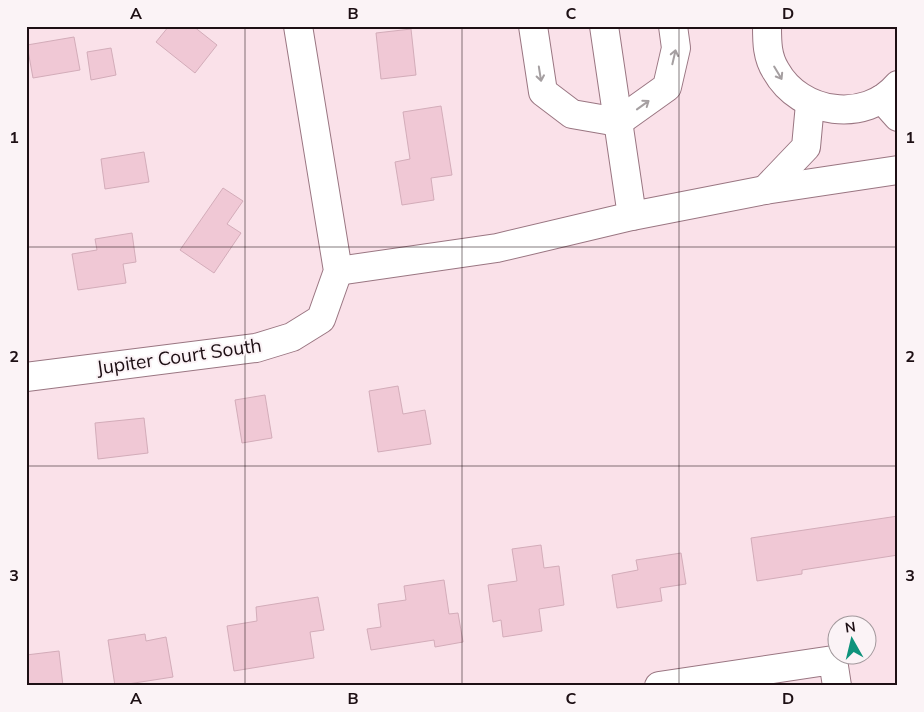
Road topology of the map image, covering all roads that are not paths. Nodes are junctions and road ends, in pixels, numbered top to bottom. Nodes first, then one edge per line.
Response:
1 (298, 26) edge
2 (533, 26) edge
3 (604, 26) edge
4 (673, 26) edge
5 (767, 26) edge
6 (892, 100) edge
7 (810, 104) junction
8 (618, 122) junction
9 (898, 170) edge
10 (765, 190) junction
11 (632, 216) junction
12 (338, 271) junction
13 (26, 377) edge
14 (659, 686) edge
15 (837, 686) edge

1 - 12 street, Jupiter Court South
2 -> 8 street
3 - 8 street
8 -> 4 street
5 -> 7 street
6 - 7 street
7 - 10 street
8 - 11 street
9 - 10 street
10 - 11 street
11 - 12 street
12 - 13 street, Jupiter Court South
14 - 15 street

